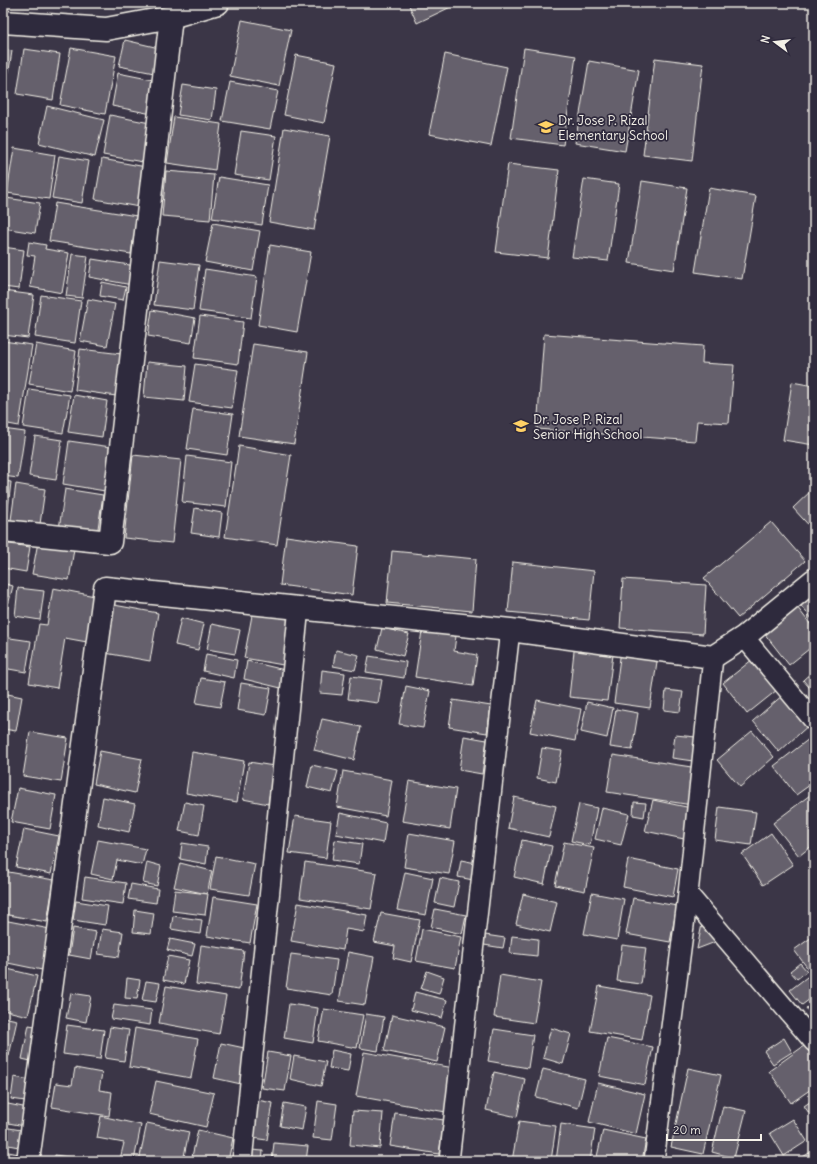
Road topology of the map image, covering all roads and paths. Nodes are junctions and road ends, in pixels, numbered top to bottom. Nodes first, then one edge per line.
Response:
1 (218, 3) edge
2 (171, 17) junction
3 (3, 22) edge
4 (3, 531) edge
5 (814, 580) edge
6 (299, 607) junction
7 (510, 630) junction
8 (744, 637) junction
9 (713, 657) junction
10 (814, 721) edge
11 (688, 894) junction
12 (814, 1042) edge
13 (28, 1161) edge
14 (242, 1161) edge
15 (449, 1161) edge
16 (654, 1161) edge

1 - 2 street
2 - 3 street
2 - 4 street
5 - 8 street
6 - 7 street
6 - 13 street
6 - 14 lane
7 - 9 street
7 - 15 lane
8 - 9 street
8 - 10 lane
9 - 11 lane
11 - 12 lane
11 - 16 lane

